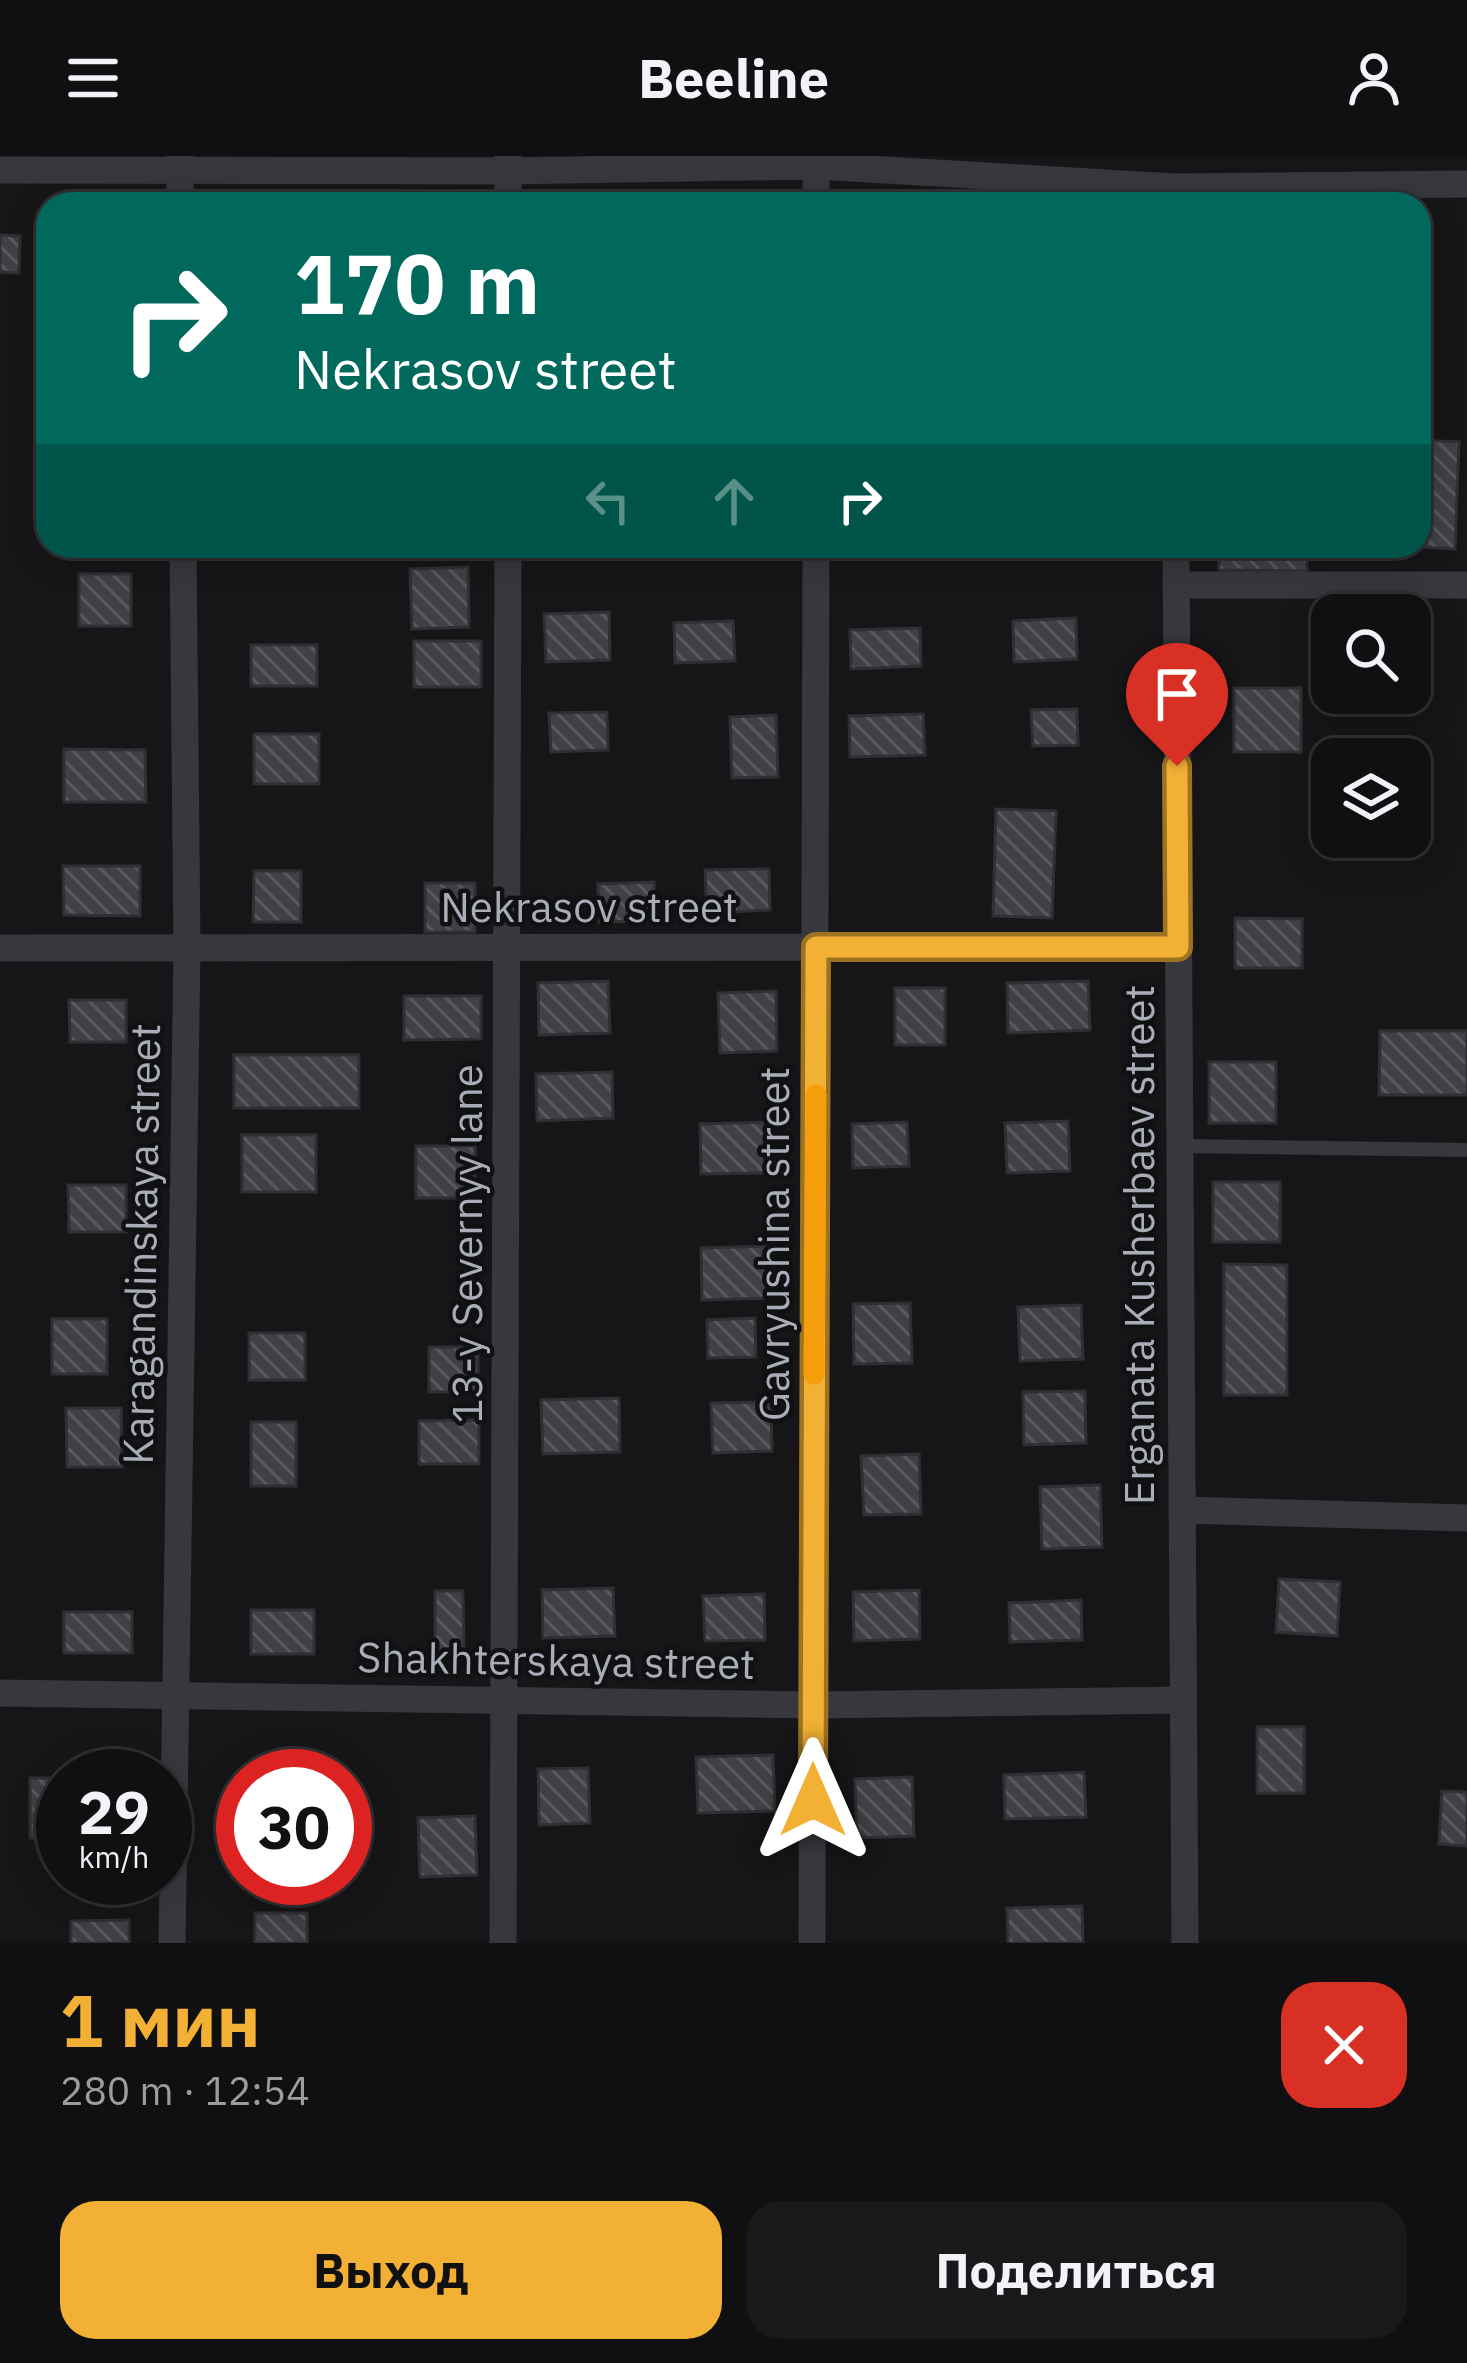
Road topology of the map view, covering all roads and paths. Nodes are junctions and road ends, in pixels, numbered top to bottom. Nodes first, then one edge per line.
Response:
1 (1177, 156) edge
2 (816, 161) edge
3 (180, 163) edge
4 (508, 163) edge
5 (0, 170) edge
6 (1467, 184) edge
7 (816, 192) edge
8 (1144, 192) edge
9 (1176, 192) edge
10 (1255, 192) edge
11 (183, 558) edge
12 (508, 558) edge
13 (816, 558) edge
14 (1176, 558) edge
15 (1176, 585) junction
16 (1467, 585) edge
17 (816, 947) junction
18 (1178, 947) junction
19 (0, 948) edge
20 (187, 948) junction
21 (508, 948) junction
22 (1180, 1146) junction
23 (1467, 1150) edge
24 (1182, 1510) junction
25 (1467, 1518) edge
26 (0, 1693) edge
27 (179, 1696) junction
28 (1184, 1700) junction
29 (507, 1701) junction
30 (813, 1705) junction
31 (172, 1943) edge
32 (503, 1943) edge
33 (812, 1943) edge
34 (1185, 1943) edge

1 - 9 street
2 - 4 street
2 - 7 street
2 - 8 street
3 - 4 street
3 - 5 street
6 - 10 street
11 - 20 street, Karagandinskaya street
12 - 21 street, 13-y Severnyy lane
13 - 17 street, Gavryushina street
14 - 15 street, Erganata Kusherbaev street
15 - 16 street
15 - 18 street, Erganata Kusherbaev street
17 - 18 street, Nekrasov street
17 - 21 street, Nekrasov street
17 - 30 street, Gavryushina street
18 - 22 street, Erganata Kusherbaev street
19 - 20 street, Nekrasov street
20 - 21 street, Nekrasov street
20 - 27 street, Karagandinskaya street
21 - 29 street, 13-y Severnyy lane
22 - 23 lane
22 - 24 street, Erganata Kusherbaev street
24 - 25 street
24 - 28 street, Erganata Kusherbaev street
26 - 27 street, Shakhterskaya street
27 - 29 street, Shakhterskaya street
27 - 31 street, Karagandinskaya street
28 - 30 street, Shakhterskaya street
28 - 34 street, Erganata Kusherbaev street
29 - 30 street, Shakhterskaya street
29 - 32 street, 13-y Severnyy lane
30 - 33 street, Gavryushina street

